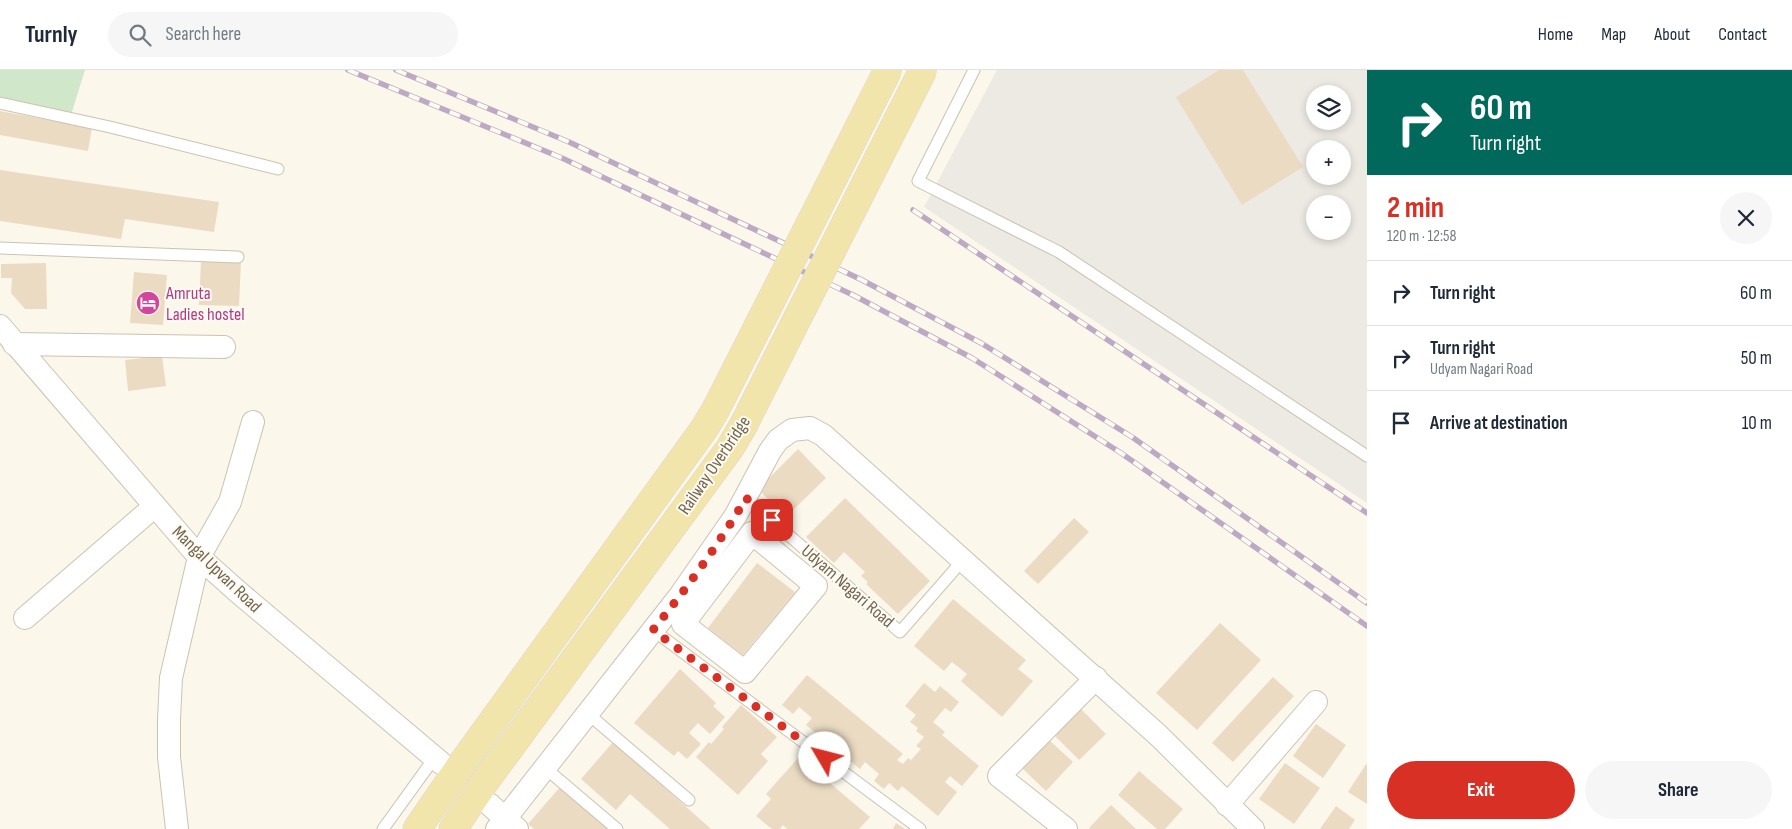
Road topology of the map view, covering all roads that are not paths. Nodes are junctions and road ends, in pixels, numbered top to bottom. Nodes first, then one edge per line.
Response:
1 (888, 70) edge
2 (923, 70) edge
3 (974, 70) edge
4 (0, 102) edge
5 (278, 169) dead end
6 (0, 248) edge
7 (238, 257) dead end
8 (0, 326) edge
9 (14, 344) junction
10 (224, 347) dead end
11 (253, 422) dead end
12 (1367, 456) edge
13 (746, 498) junction
14 (155, 506) junction
15 (199, 556) junction
16 (963, 560) junction
17 (702, 582) junction
18 (25, 618) dead end
19 (653, 630) junction
20 (1096, 678) junction
21 (1316, 702) dead end
22 (587, 713) junction
23 (438, 760) joint
24 (544, 767) junction
25 (689, 800) dead end
26 (1227, 805) junction
27 (502, 820) edge
28 (1056, 826) edge
29 (177, 829) edge
30 (383, 829) edge
31 (417, 829) edge
32 (453, 829) edge
33 (617, 829) edge
34 (920, 829) edge
35 (1253, 829) edge

1 - 31 main road, Railway Overbridge, bridge
2 - 32 main road, Railway Overbridge, bridge
3 - 12 lane
4 - 5 lane
6 - 7 lane
8 - 9 street, Mangal Upvan Road
9 - 10 street
9 - 14 street, Mangal Upvan Road
11 - 15 street
13 - 16 lane, Udyam Nagari Road
13 - 16 street
13 - 17 street
14 - 15 street, Mangal Upvan Road
14 - 18 street
15 - 23 street, Mangal Upvan Road
15 - 29 street
16 - 20 street
17 - 17 street
17 - 19 street
19 - 22 street
19 - 34 lane
20 - 26 street
20 - 28 street
21 - 26 street
22 - 24 street
22 - 25 lane
23 - 30 lane
24 - 27 street
24 - 33 lane
26 - 35 street

